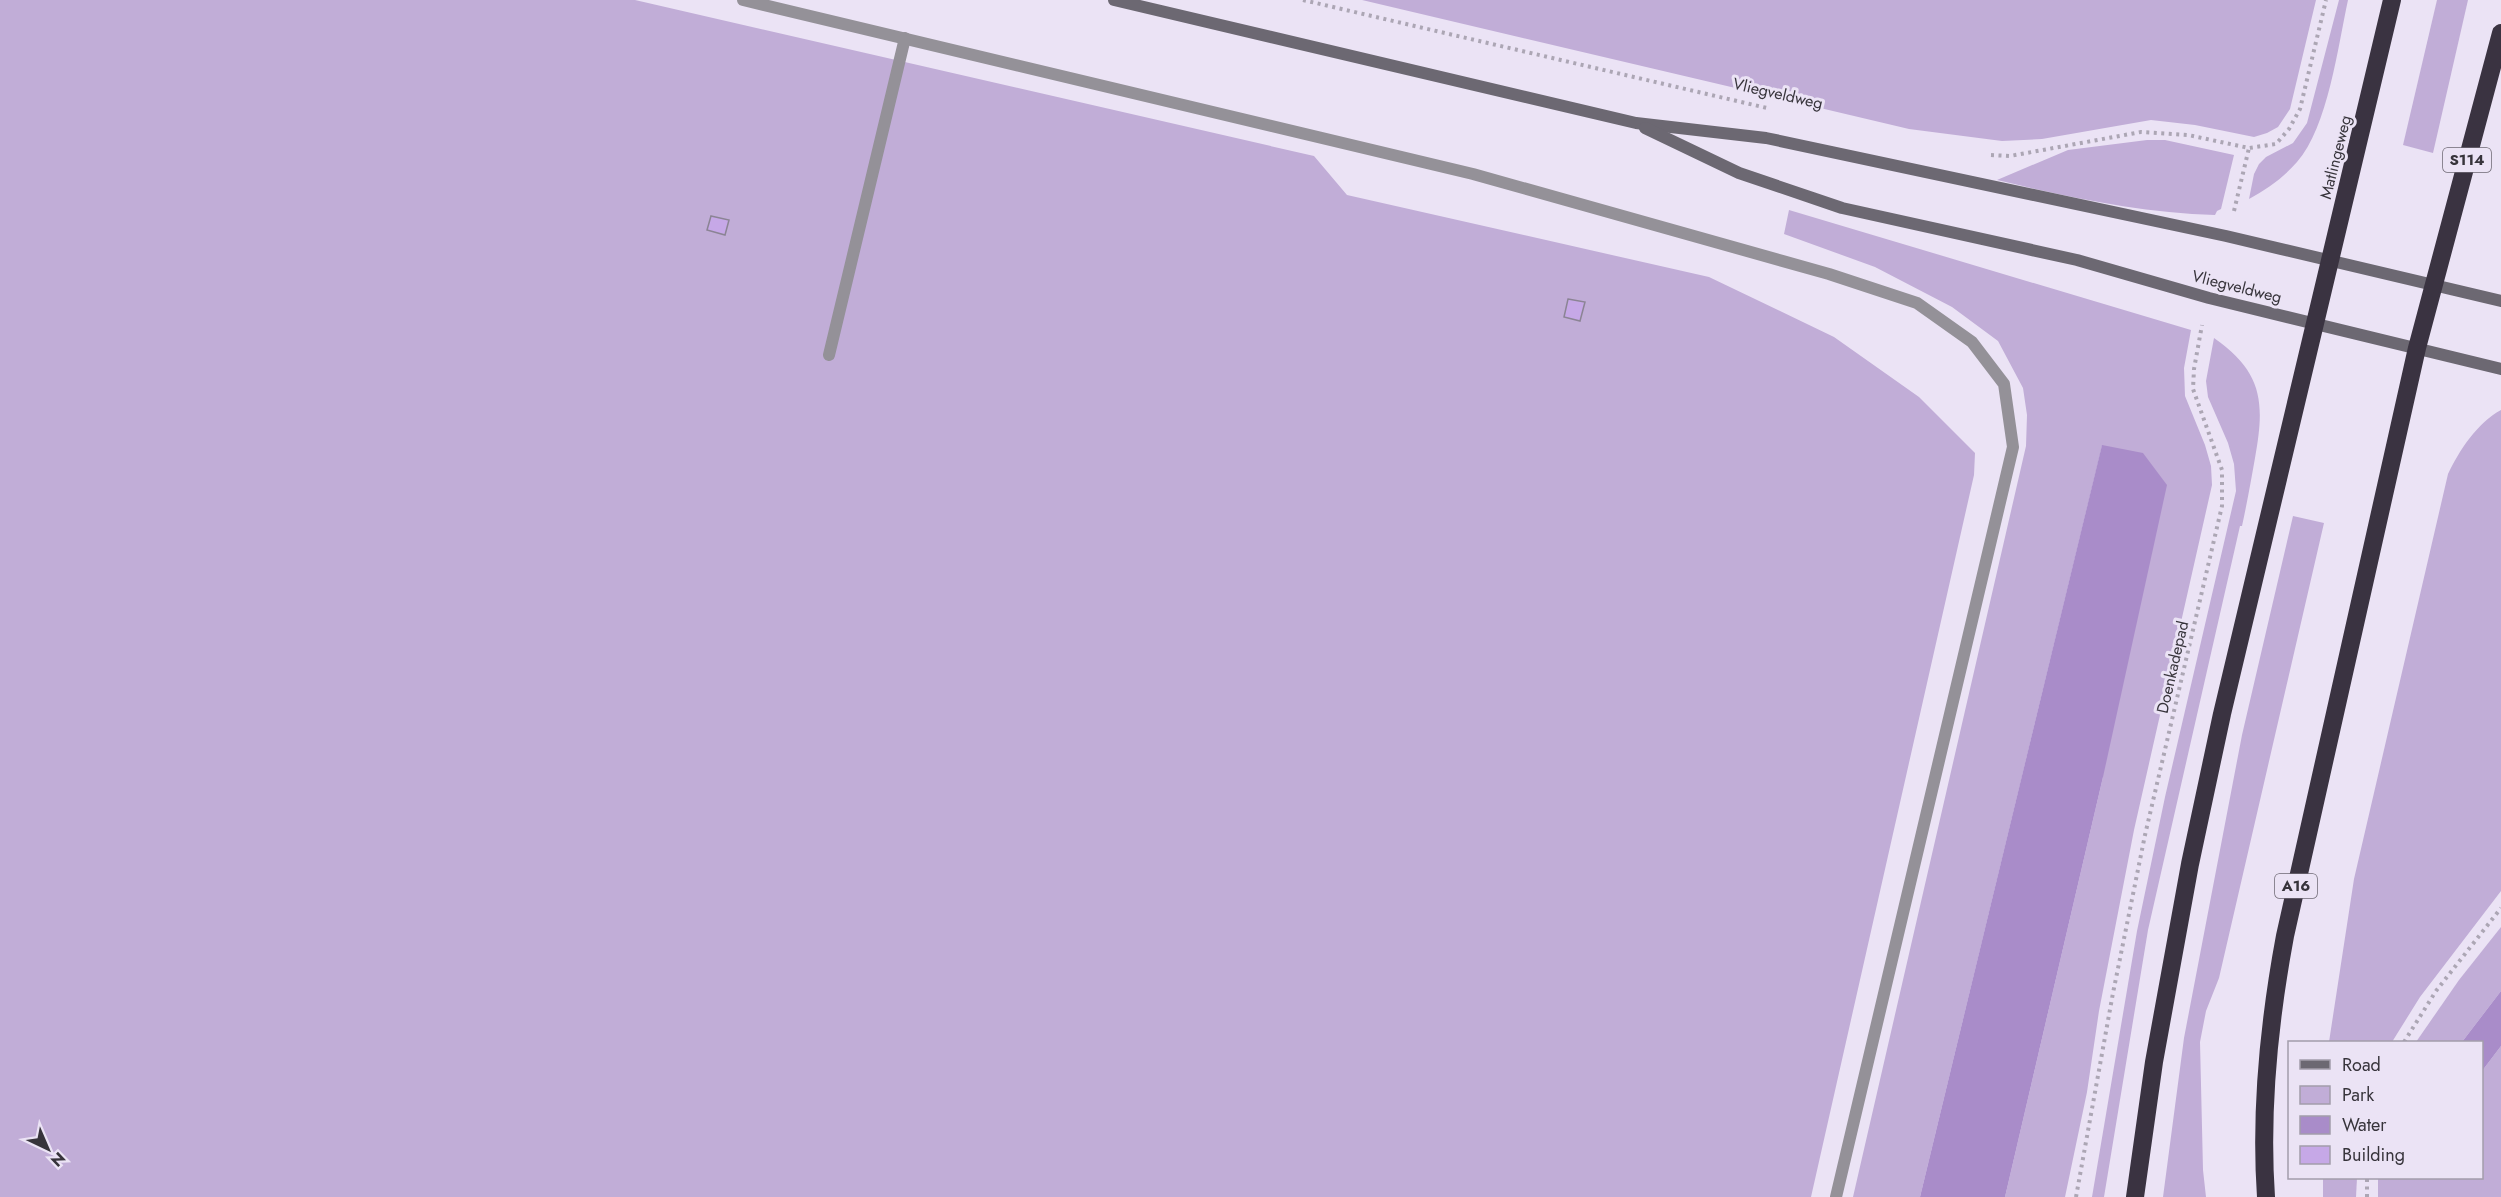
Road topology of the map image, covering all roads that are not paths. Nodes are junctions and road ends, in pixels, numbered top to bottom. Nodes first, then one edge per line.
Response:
1 (743, 0) edge
2 (1114, 0) edge
3 (2392, 0) edge
4 (2501, 33) edge
5 (905, 38) junction
6 (1636, 123) junction
7 (2330, 262) junction
8 (2434, 286) junction
9 (2501, 301) edge
10 (2316, 322) junction
11 (2417, 348) junction
12 (829, 355) dead end
13 (2501, 369) edge
14 (1836, 1197) edge
15 (2134, 1197) edge
16 (2266, 1197) edge

1 - 5 lane
2 - 6 main road, Vliegveldweg
3 - 7 highway, Matlingeweg
4 - 8 highway, S114
5 - 12 lane
5 - 14 lane
6 - 7 main road, Vliegveldweg
6 - 10 main road, Vliegveldweg
7 - 8 main road, Vliegveldweg
7 - 10 highway, Matlingeweg
8 - 9 main road, Vliegveldweg
8 - 11 highway, S114
10 - 11 main road, Vliegveldweg
10 - 15 highway, Matlingeweg
11 - 13 main road, Vliegveldweg
11 - 16 highway, A16

